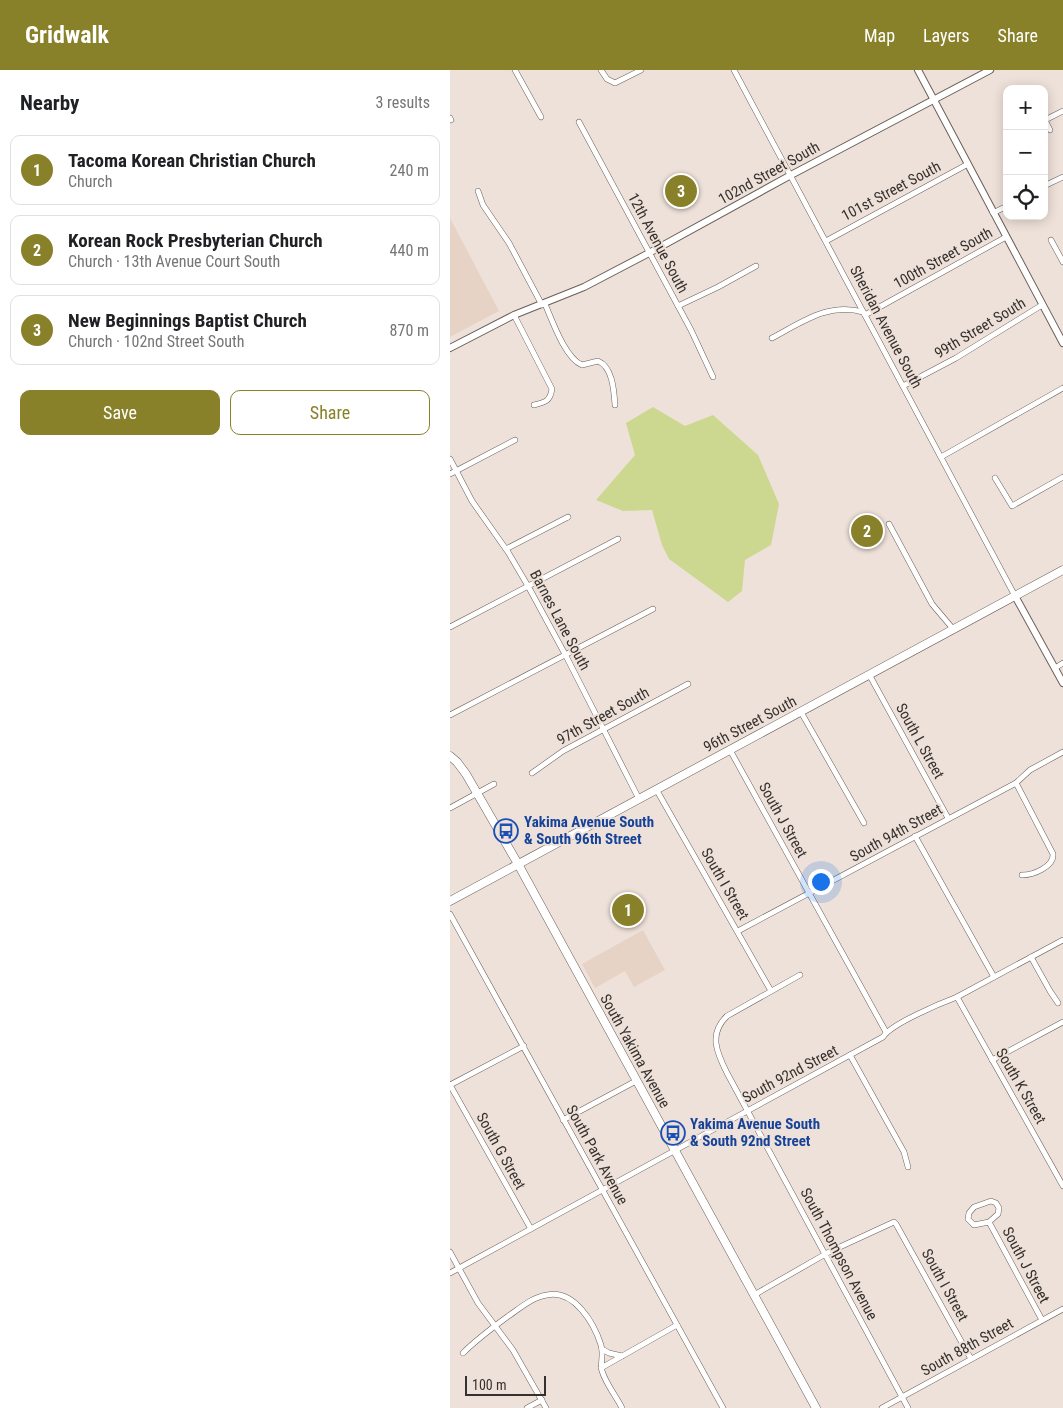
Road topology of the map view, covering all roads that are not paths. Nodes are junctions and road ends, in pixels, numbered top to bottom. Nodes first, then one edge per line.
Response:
1 (515, 70) edge
2 (601, 70) edge
3 (641, 70) edge
4 (734, 70) edge
5 (918, 70) edge
6 (990, 70) edge
7 (934, 100) junction
8 (1063, 111) edge
9 (541, 117) dead end
10 (579, 122) dead end
11 (1050, 130) dead end
12 (968, 164) junction
13 (791, 175) junction
14 (1063, 176) edge
15 (1048, 184) edge
16 (478, 191) dead end
17 (1003, 208) edge
18 (993, 213) junction
19 (1006, 237) junction
20 (1051, 240) dead end
21 (826, 241) junction
22 (650, 254) junction
23 (1062, 258) edge
24 (756, 266) dead end
25 (543, 304) junction
26 (1042, 305) junction
27 (678, 306) junction
28 (864, 314) junction
29 (514, 315) junction
30 (772, 338) dead end
31 (1063, 343) edge
32 (450, 348) edge
33 (713, 377) dead end
34 (903, 386) junction
35 (1063, 388) edge
36 (534, 405) dead end
37 (615, 406) dead end
38 (515, 440) dead end
39 (941, 457) junction
40 (450, 459) edge
41 (456, 471) junction
42 (450, 474) edge
43 (995, 478) dead end
44 (1063, 478) edge
45 (568, 516) dead end
46 (889, 524) dead end
47 (618, 539) dead end
48 (506, 549) junction
49 (1063, 570) edge
50 (528, 586) junction
51 (1015, 596) junction
52 (654, 609) dead end
53 (450, 627) edge
54 (954, 630) junction
55 (566, 656) junction
56 (1063, 663) edge
57 (1055, 668) junction
58 (870, 676) junction
59 (1063, 682) edge
60 (688, 684) dead end
61 (801, 712) junction
62 (450, 715) edge
63 (604, 730) junction
64 (730, 750) junction
65 (1063, 752) edge
66 (450, 755) edge
67 (532, 772) dead end
68 (1016, 783) junction
69 (494, 784) dead end
70 (656, 789) junction
71 (477, 793) junction
72 (639, 799) junction
73 (450, 808) edge
74 (948, 818) junction
75 (864, 823) dead end
76 (915, 836) junction
77 (518, 864) junction
78 (1022, 875) dead end
79 (809, 893) junction
80 (450, 901) edge
81 (450, 914) edge
82 (738, 931) junction
83 (1063, 940) edge
84 (1031, 958) junction
85 (800, 975) dead end
86 (994, 977) junction
87 (771, 991) junction
88 (958, 997) junction
89 (1058, 1002) dead end
90 (1063, 1022) edge
91 (886, 1032) junction
92 (524, 1046) junction
93 (850, 1056) junction
94 (992, 1060) junction
95 (636, 1081) junction
96 (450, 1085) edge
97 (748, 1111) junction
98 (564, 1120) junction
99 (675, 1150) junction
100 (908, 1167) dead end
101 (1063, 1186) edge
102 (602, 1190) junction
103 (989, 1222) junction
104 (531, 1229) junction
105 (450, 1252) edge
106 (825, 1255) junction
107 (459, 1268) junction
108 (450, 1273) edge
109 (754, 1295) junction
110 (1063, 1309) edge
111 (1042, 1320) junction
112 (494, 1326) junction
113 (677, 1326) junction
114 (602, 1349) junction
115 (463, 1353) dead end
116 (622, 1356) junction
117 (972, 1359) junction
118 (601, 1368) junction
119 (902, 1397) junction
120 (542, 1400) junction
121 (527, 1408) edge
122 (546, 1408) edge
123 (622, 1408) edge
124 (723, 1408) edge
125 (816, 1408) edge
126 (882, 1408) edge
127 (908, 1408) edge

1 - 9 street
2 - 3 street
4 - 13 street, Sheridan Avenue South
5 - 7 street
6 - 7 street, 102nd Street South
7 - 12 street
7 - 13 street, 102nd Street South
8 - 11 street
10 - 22 street, 12th Avenue South
12 - 18 street
12 - 21 street, 101st Street South
13 - 21 street, Sheridan Avenue South
13 - 22 street, 102nd Street South
14 - 15 street
16 - 25 street
17 - 18 street
18 - 19 street
19 - 26 street
19 - 28 street, 100th Street South
20 - 23 street
21 - 28 street, Sheridan Avenue South
22 - 25 street, 102nd Street South
22 - 27 street, 12th Avenue South
24 - 27 street
25 - 29 street, 102nd Street South
25 - 37 street
26 - 31 street
26 - 34 street, 99th Street South
27 - 33 street, 12th Avenue South
28 - 30 street
28 - 34 street, Sheridan Avenue South
29 - 32 street, 102nd Street South
29 - 36 street
34 - 39 street, Sheridan Avenue South
35 - 39 street
38 - 41 street
39 - 51 street, Sheridan Avenue South
40 - 41 street, Barnes Lane South
41 - 42 street
41 - 48 street, Barnes Lane South
43 - 44 street
45 - 48 street
46 - 54 street
47 - 50 street
48 - 50 street, Barnes Lane South
49 - 51 main road, 96th Street South
50 - 53 street
50 - 55 street, Barnes Lane South
51 - 54 main road, 96th Street South
51 - 57 street
52 - 55 street
54 - 58 main road, 96th Street South
55 - 62 street
55 - 63 street, Barnes Lane South
56 - 57 street
57 - 59 street
58 - 61 main road, 96th Street South
58 - 74 street, South L Street
60 - 63 street, 97th Street South
61 - 64 main road, 96th Street South
61 - 75 street
63 - 67 street, 97th Street South
63 - 72 street, Barnes Lane South
64 - 70 main road, 96th Street South
64 - 79 street, South J Street
65 - 68 street, South 94th Street
66 - 71 main road, South Yakima Avenue
68 - 74 street, South 94th Street
68 - 78 street
69 - 71 street
70 - 72 main road, 96th Street South
70 - 82 street, South I Street
71 - 73 street
71 - 77 main road, South Yakima Avenue
72 - 77 main road, 96th Street South
74 - 76 street, South 94th Street
76 - 79 street, South 94th Street
76 - 86 street
77 - 80 main road, 96th Street South
77 - 95 main road, South Yakima Avenue
79 - 82 street, South 94th Street
79 - 91 street, South J Street
81 - 92 street, South Park Avenue
82 - 87 street, South I Street
83 - 84 street, South 92nd Street
84 - 86 street, South 92nd Street
84 - 89 street
85 - 87 street, South Thompson Avenue
86 - 88 street, South 92nd Street
87 - 97 street, South Thompson Avenue
88 - 91 street, South 92nd Street
88 - 94 street, South K Street
90 - 94 street
91 - 93 street, South 92nd Street
92 - 96 street
92 - 98 street, South Park Avenue
93 - 97 street, South 92nd Street
93 - 100 street
94 - 101 street, South K Street
95 - 98 street
95 - 99 main road, South Yakima Avenue
96 - 104 street, South G Street
97 - 99 street, South 92nd Street
97 - 106 street, South Thompson Avenue
98 - 102 street, South Park Avenue
99 - 102 street, South 92nd Street
99 - 109 main road, South Yakima Avenue
102 - 104 street, South 92nd Street
102 - 113 street, South Park Avenue
103 - 103 street, South J Street
103 - 111 street, South J Street
104 - 107 street, South 92nd Street
105 - 107 street
106 - 109 street
106 - 117 street, South I Street
106 - 119 street, South Thompson Avenue
107 - 108 street, South 92nd Street
107 - 112 street
109 - 125 main road, South Yakima Avenue
110 - 111 street, South 88th Street
111 - 117 street, South 88th Street
112 - 114 street
112 - 115 street
112 - 120 street
113 - 116 street
113 - 124 street, South Park Avenue
114 - 116 street
114 - 118 street
116 - 118 street
117 - 119 street, South 88th Street
118 - 123 street
119 - 126 street, South 88th Street
119 - 127 street, South Thompson Avenue
120 - 121 street
120 - 122 street

